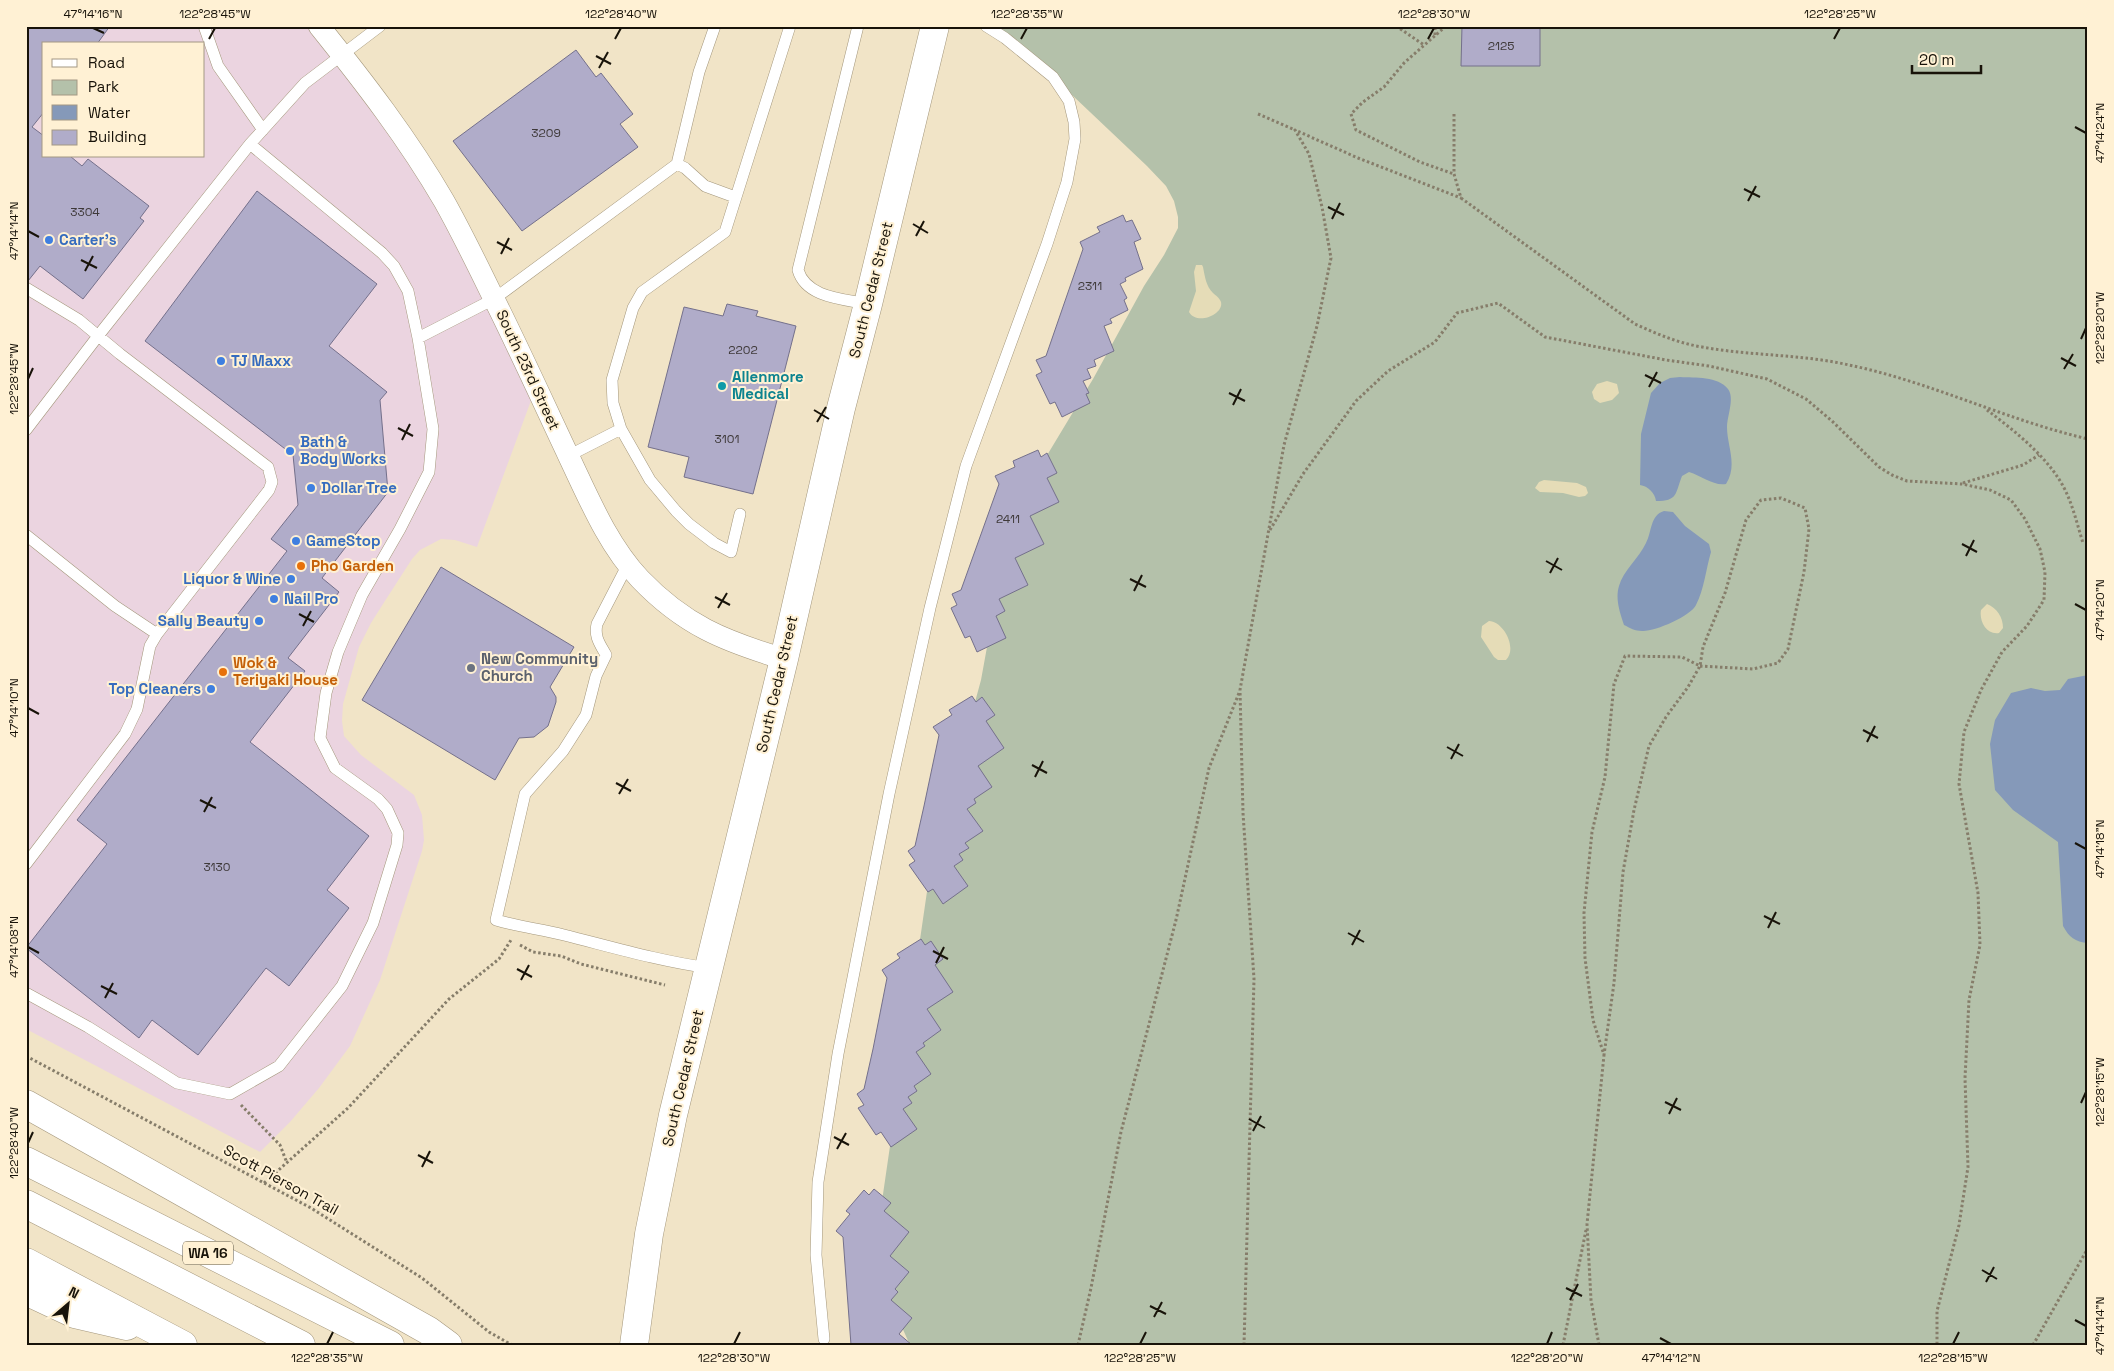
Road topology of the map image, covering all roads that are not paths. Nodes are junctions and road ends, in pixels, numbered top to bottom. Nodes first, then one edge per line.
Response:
1 (204, 26) edge
2 (318, 26) edge
3 (380, 26) edge
4 (715, 26) edge
5 (790, 26) edge
6 (858, 26) edge
7 (935, 26) edge
8 (986, 26) edge
9 (343, 56) junction
10 (263, 130) junction
11 (250, 144) junction
12 (677, 164) junction
13 (735, 197) junction
14 (26, 288) edge
15 (494, 298) junction
16 (868, 304) junction
17 (98, 336) junction
18 (418, 338) junction
19 (26, 430) edge
20 (621, 430) junction
21 (568, 456) junction
22 (740, 514) dead end
23 (26, 535) edge
24 (628, 564) junction
25 (158, 634) junction
26 (784, 660) junction
27 (26, 864) edge
28 (709, 968) junction
29 (26, 993) edge
30 (26, 1104) edge
31 (26, 1161) edge
32 (26, 1204) edge
33 (26, 1262) edge
34 (26, 1291) edge
35 (173, 1339) edge
36 (824, 1339) dead end
37 (301, 1345) edge
38 (390, 1345) edge
39 (448, 1345) edge
40 (634, 1345) edge

1 - 10 lane
2 - 9 street, South 23rd Street
3 - 9 lane
4 - 12 lane
5 - 13 lane
6 - 16 lane
7 - 16 main road, South Cedar Street
8 - 36 lane
9 - 10 lane
9 - 15 street, South 23rd Street
10 - 11 lane
11 - 17 lane
11 - 18 lane
12 - 13 lane
12 - 15 lane
13 - 20 lane
14 - 17 lane
15 - 18 lane
15 - 21 street, South 23rd Street
16 - 26 main road, South Cedar Street
17 - 19 lane
17 - 25 lane
18 - 29 lane
20 - 21 lane
20 - 22 lane
21 - 24 street, South 23rd Street
23 - 25 lane
24 - 26 street, South 23rd Street
24 - 28 lane
25 - 27 lane
26 - 28 main road, South Cedar Street
28 - 40 main road, South Cedar Street
30 - 39 main road
31 - 38 main road, WA 16
32 - 37 main road
33 - 35 main road
34 - 35 main road

